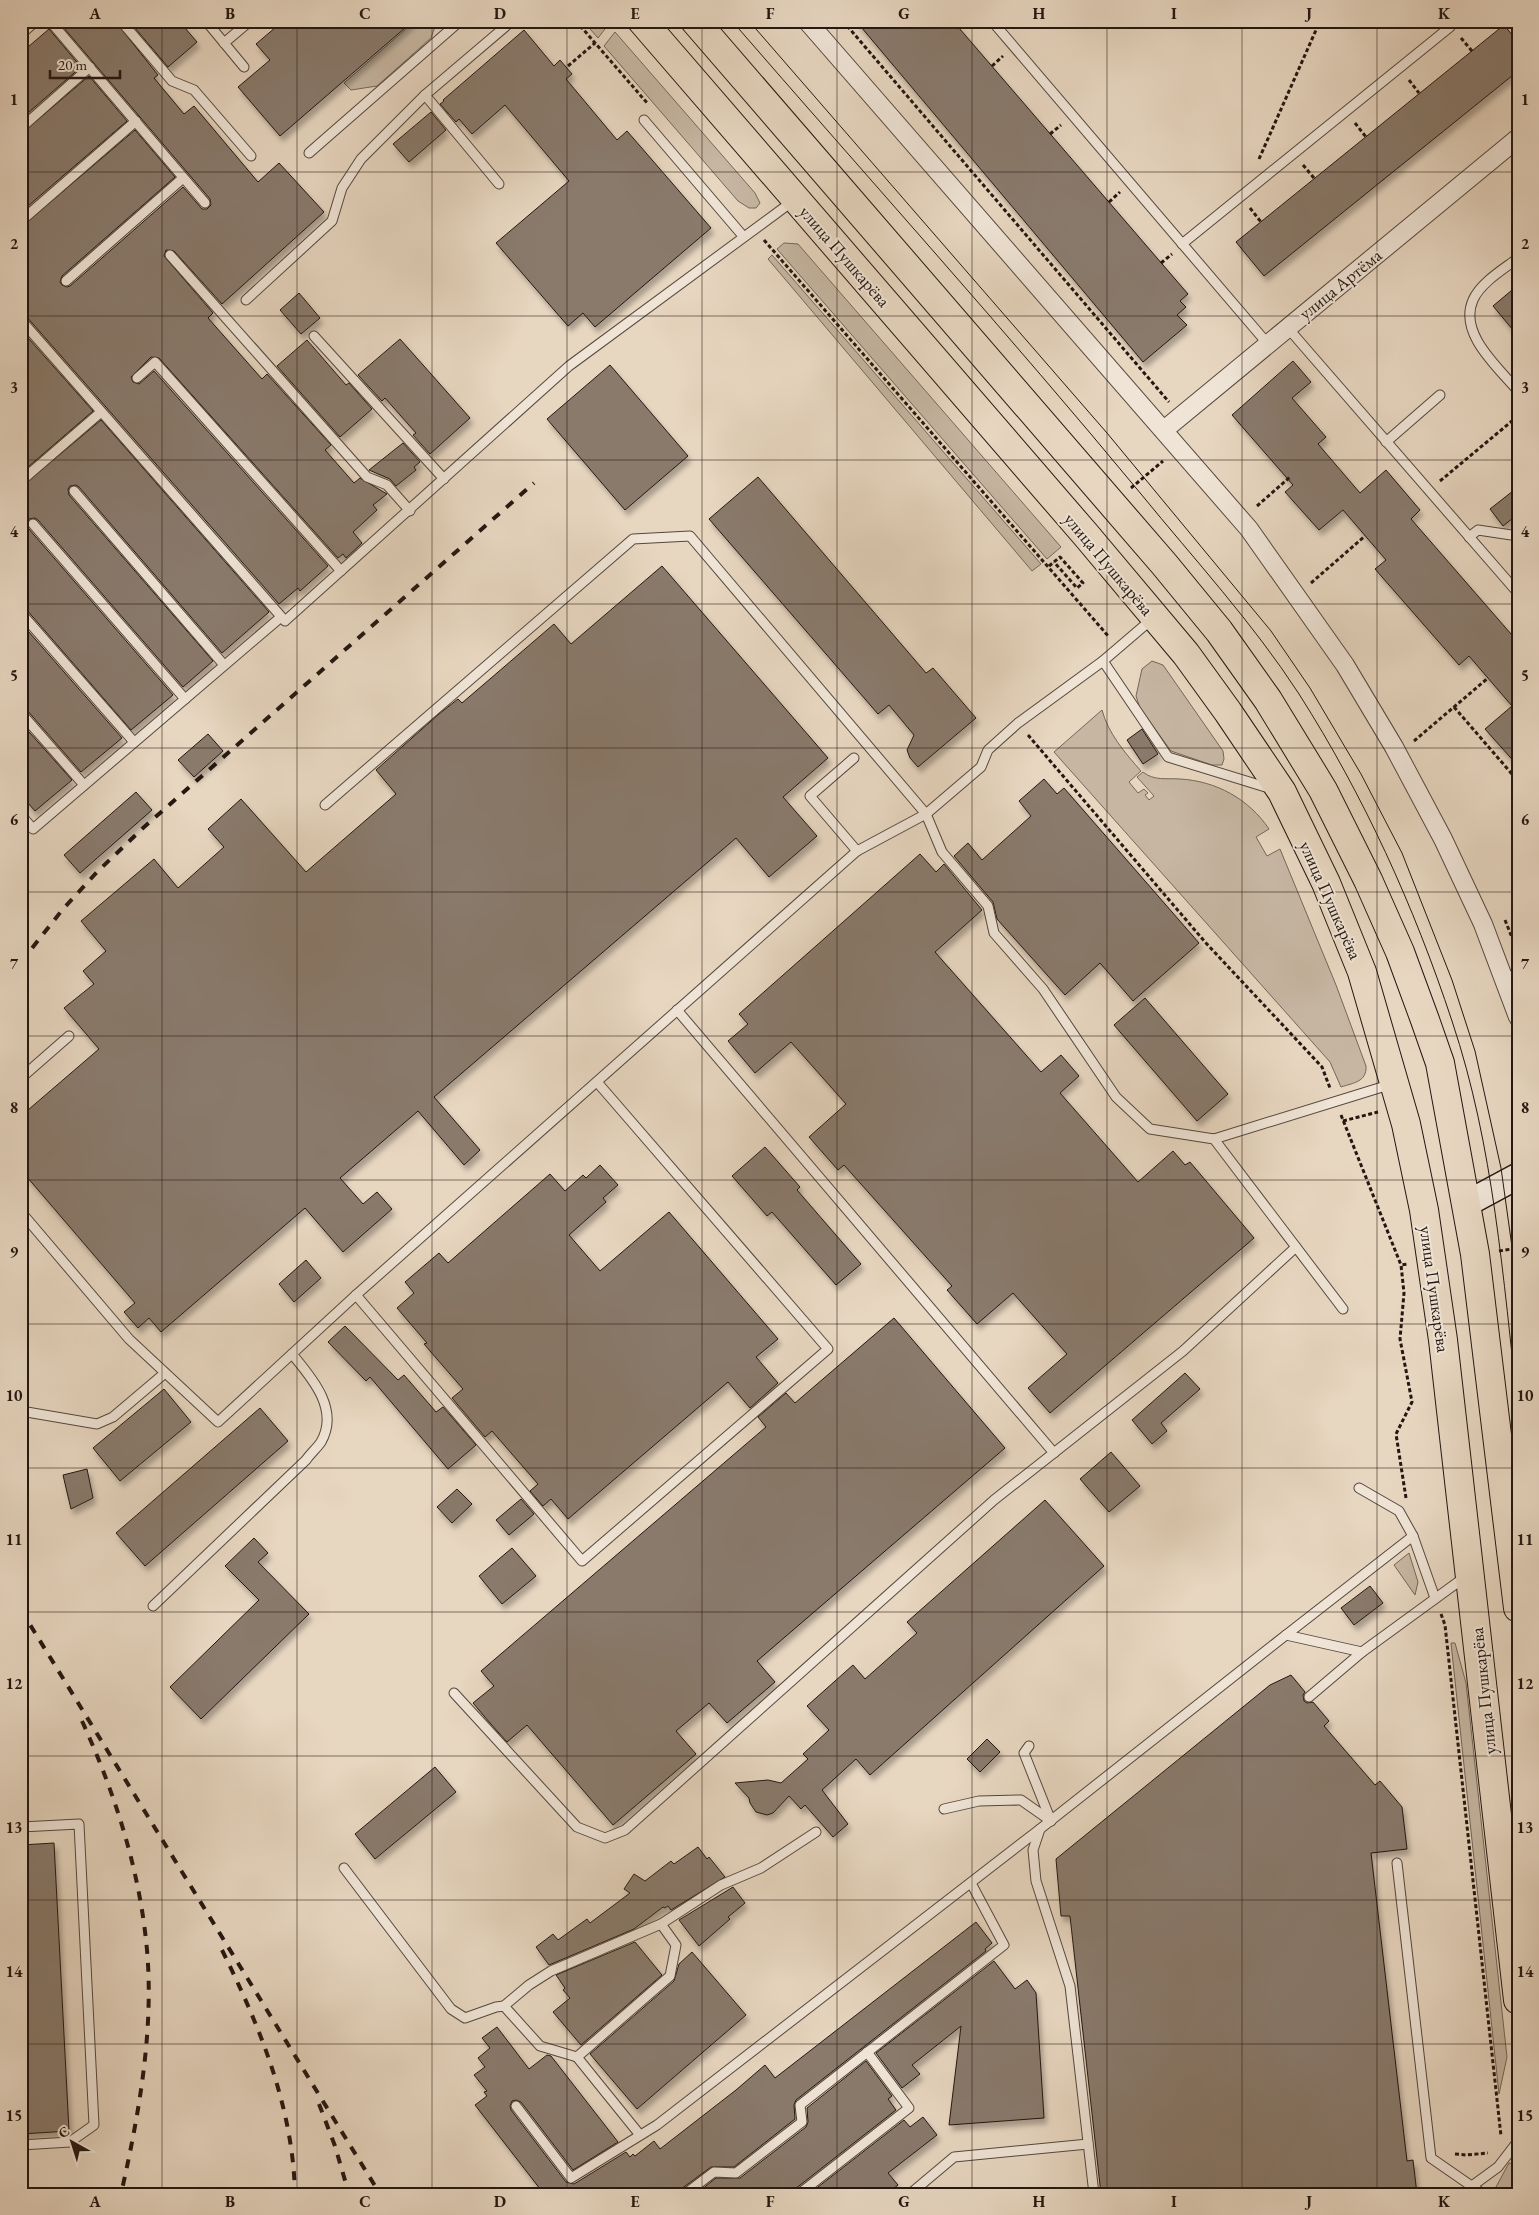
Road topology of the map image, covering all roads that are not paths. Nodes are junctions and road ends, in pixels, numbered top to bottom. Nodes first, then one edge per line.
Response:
1 (36, 21) edge
2 (50, 21) edge
3 (121, 21) edge
4 (206, 21) edge
5 (250, 21) edge
6 (460, 21) edge
7 (512, 21) edge
8 (642, 21) edge
9 (695, 21) edge
10 (807, 21) edge
11 (1445, 21) edge
12 (992, 22) edge
13 (21, 34) edge
14 (224, 43) junction
15 (90, 67) junction
16 (244, 67) dead end
17 (425, 95) junction
18 (644, 120) dead end
19 (136, 121) junction
20 (21, 128) edge
21 (1518, 138) edge
22 (309, 153) dead end
23 (251, 156) dead end
24 (827, 174) junction
25 (183, 178) junction
26 (499, 184) dead end
27 (795, 199) junction
28 (205, 203) dead end
29 (21, 220) edge
30 (743, 236) junction
31 (1182, 244) junction
32 (170, 255) dead end
33 (1518, 258) edge
34 (66, 281) dead end
35 (246, 300) dead end
36 (21, 320) edge
37 (1287, 327) junction
38 (314, 336) dead end
39 (1267, 344) junction
40 (137, 378) dead end
41 (1518, 391) edge
42 (1440, 395) dead end
43 (101, 412) junction
44 (1164, 430) junction
45 (1386, 442) junction
46 (444, 479) junction
47 (21, 481) edge
48 (74, 491) dead end
49 (410, 511) junction
50 (33, 524) dead end
51 (1518, 536) edge
52 (1469, 537) junction
53 (341, 571) junction
54 (1185, 591) junction
55 (1518, 593) edge
56 (21, 613) edge
57 (281, 616) junction
58 (1154, 617) junction
59 (1103, 661) junction
60 (224, 666) junction
61 (185, 699) junction
62 (21, 713) edge
63 (134, 742) junction
64 (854, 758) dead end
65 (84, 785) junction
66 (1282, 792) junction
67 (325, 805) dead end
68 (926, 814) junction
69 (21, 815) edge
70 (857, 851) junction
71 (1512, 976) edge
72 (678, 1010) junction
73 (1518, 1017) edge
74 (69, 1036) dead end
75 (21, 1078) edge
76 (597, 1082) junction
77 (1395, 1083) junction
78 (1214, 1139) junction
79 (1518, 1176) edge
80 (1466, 1204) junction
81 (1424, 1210) junction
82 (21, 1212) edge
83 (1296, 1247) junction
84 (356, 1295) junction
85 (1343, 1309) dead end
86 (292, 1354) junction
87 (165, 1373) junction
88 (21, 1412) edge
89 (1054, 1453) junction
90 (1358, 1488) dead end
91 (1413, 1536) junction
92 (1470, 1574) junction
93 (1435, 1598) junction
94 (153, 1606) dead end
95 (1518, 1608) edge
96 (1286, 1635) junction
97 (1362, 1652) junction
98 (454, 1693) dead end
99 (1309, 1697) dead end
100 (1029, 1746) dead end
101 (944, 1809) dead end
102 (1051, 1821) junction
103 (21, 1827) edge
104 (1040, 1829) junction
105 (816, 1832) dead end
106 (1397, 1863) dead end
107 (344, 1868) dead end
108 (971, 1883) junction
109 (661, 1924) junction
110 (1518, 2000) edge
111 (504, 2006) junction
112 (867, 2052) junction
113 (577, 2057) junction
114 (516, 2106) dead end
115 (640, 2136) junction
116 (1518, 2141) edge
117 (1088, 2144) junction
118 (21, 2145) edge
119 (1472, 2190) edge
120 (685, 2194) edge
121 (799, 2194) edge
122 (910, 2194) edge
123 (1094, 2194) edge
124 (1483, 2194) edge

1 - 13 lane
2 - 15 lane
3 - 23 lane
4 - 14 lane
5 - 14 lane
6 - 22 lane
7 - 17 lane
8 - 27 main road, улица Пушкарёва
9 - 24 main road
10 - 44 street
11 - 31 lane
12 - 31 lane
14 - 16 lane
15 - 19 lane
15 - 20 lane
17 - 26 lane
17 - 35 lane
18 - 30 lane
19 - 25 lane
19 - 29 lane
21 - 37 street, улица Артёма
24 - 27 main road
24 - 54 main road
25 - 28 lane
25 - 34 lane
27 - 30 lane
27 - 58 main road, улица Пушкарёва
30 - 46 lane
31 - 39 lane
32 - 49 lane
33 - 41 lane
36 - 43 lane
37 - 39 street, улица Артёма
37 - 45 lane
38 - 46 lane
39 - 44 street, улица Артёма
40 - 53 lane
42 - 45 lane
43 - 47 lane
43 - 57 lane
44 - 71 street
45 - 52 lane
46 - 49 lane
48 - 60 lane
49 - 53 lane
50 - 61 lane
51 - 52 lane
52 - 55 lane
53 - 57 lane
54 - 58 main road
54 - 80 main road
56 - 63 lane
57 - 60 lane
58 - 59 lane
58 - 66 main road, улица Пушкарёва
59 - 66 lane
59 - 68 lane
60 - 61 lane
61 - 63 lane
62 - 65 lane
63 - 65 lane
64 - 70 lane
65 - 69 lane
66 - 77 main road, улица Пушкарёва
67 - 68 lane
68 - 70 lane
68 - 78 lane
70 - 72 lane
71 - 73 street
72 - 76 lane
72 - 89 lane
74 - 75 lane
76 - 84 lane
76 - 84 lane
77 - 78 lane
77 - 81 main road, улица Пушкарёва
78 - 83 lane
79 - 80 street
80 - 81 main road
80 - 95 main road
81 - 92 main road, улица Пушкарёва
82 - 87 lane
83 - 85 lane
83 - 89 lane
84 - 86 lane
86 - 87 lane
86 - 94 lane
87 - 88 lane
89 - 98 lane
90 - 91 lane
91 - 93 lane
91 - 96 lane
92 - 93 lane
92 - 110 main road, улица Пушкарёва
93 - 97 lane
96 - 97 lane
96 - 102 lane
97 - 99 lane
100 - 102 lane
101 - 102 lane
102 - 104 lane
103 - 118 lane
104 - 108 lane
104 - 117 lane
105 - 109 lane
106 - 119 lane
107 - 111 lane
108 - 112 lane
108 - 115 lane
109 - 111 lane
109 - 113 lane
111 - 113 lane
112 - 120 lane
112 - 121 lane
113 - 115 lane
114 - 115 lane
116 - 119 lane
117 - 122 lane
117 - 123 lane
119 - 124 lane

